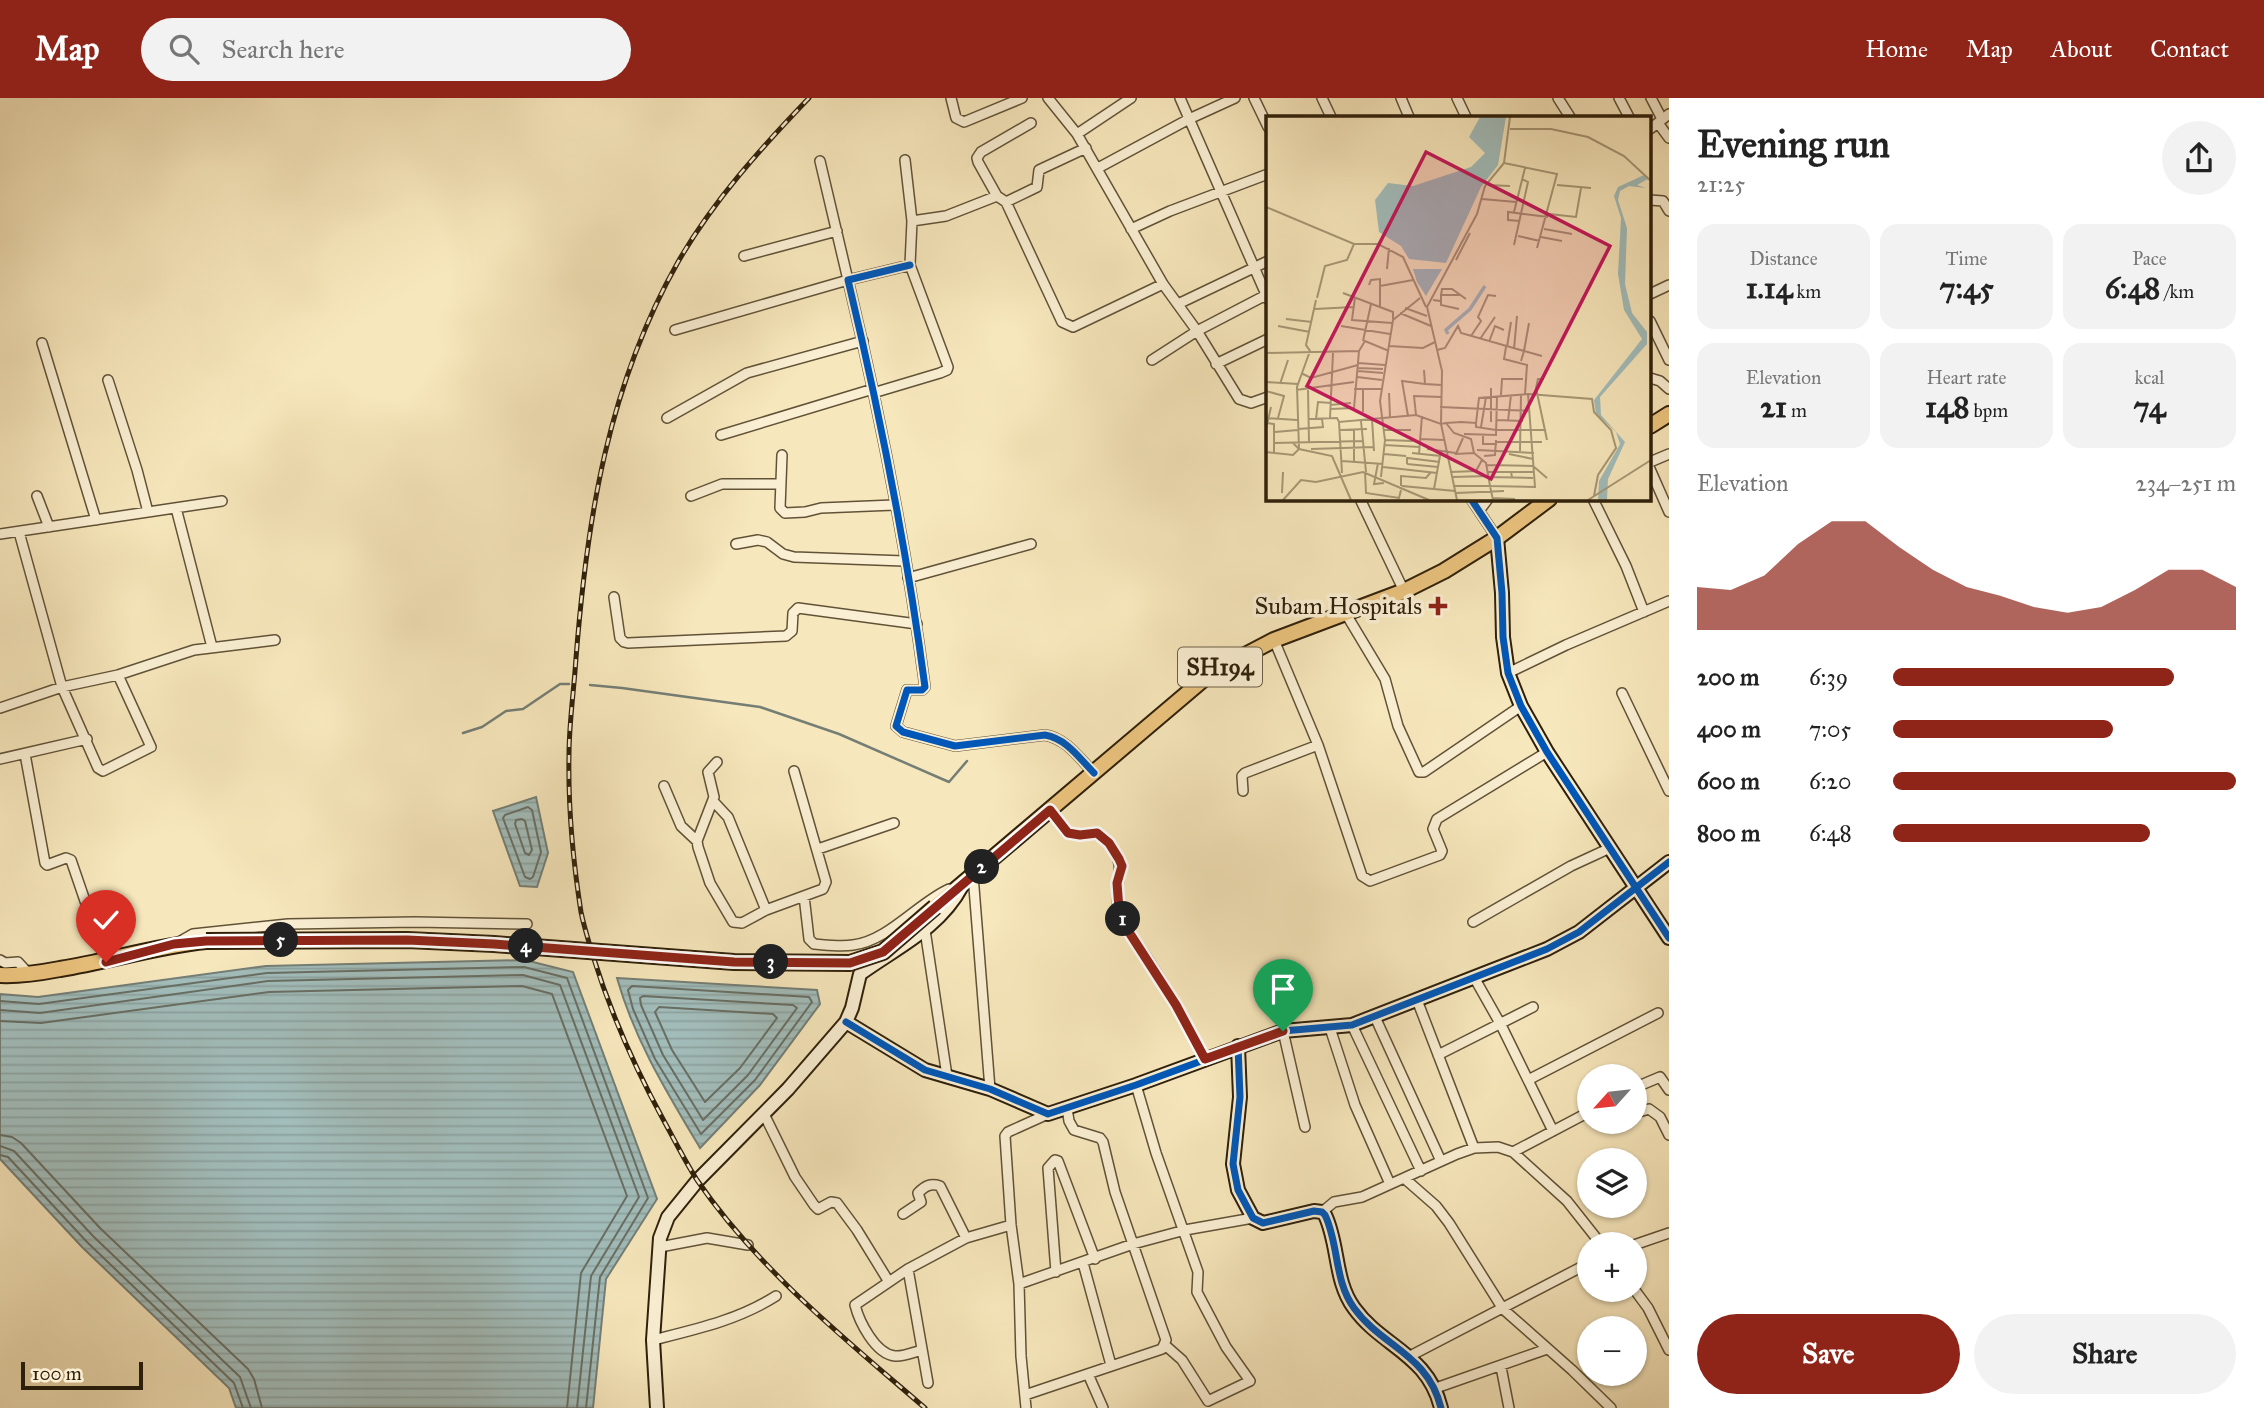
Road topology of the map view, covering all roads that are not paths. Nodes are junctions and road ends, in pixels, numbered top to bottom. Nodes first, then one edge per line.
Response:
1 (951, 98) edge
2 (1022, 98) edge
3 (1048, 98) edge
4 (1131, 98) edge
5 (1180, 98) edge
6 (1235, 98) edge
7 (1254, 98) edge
8 (1322, 98) edge
9 (1401, 98) edge
10 (1558, 98) edge
11 (1619, 98) edge
12 (1651, 98) edge
13 (1461, 99) edge
14 (1331, 116) edge
15 (1409, 116) edge
16 (1466, 116) edge
17 (1569, 116) edge
18 (1628, 116) edge
19 (1663, 118) edge
20 (1189, 119) junction
21 (1031, 123) dead end
22 (1266, 123) edge
23 (1077, 134) junction
24 (1669, 138) edge
25 (1086, 148) junction
26 (905, 160) dead end
27 (820, 162) dead end
28 (1098, 168) junction
29 (1266, 175) edge
30 (1220, 193) junction
31 (997, 196) junction
32 (1652, 200) edge
33 (1006, 201) junction
34 (1669, 211) edge
35 (912, 221) junction
36 (1131, 229) junction
37 (837, 231) junction
38 (744, 256) dead end
39 (1266, 262) edge
40 (910, 265) junction
41 (1254, 267) junction
42 (848, 280) junction
43 (1163, 284) junction
44 (1669, 285) edge
45 (1266, 292) edge
46 (1652, 293) edge
47 (1266, 297) edge
48 (1178, 304) junction
49 (1652, 325) edge
50 (675, 330) dead end
51 (1197, 331) junction
52 (863, 341) junction
53 (1266, 341) edge
54 (42, 344) dead end
55 (1152, 360) dead end
56 (1669, 360) edge
57 (1216, 364) junction
58 (1652, 379) edge
59 (108, 380) dead end
60 (1669, 389) edge
61 (873, 391) junction
62 (1266, 398) edge
63 (1669, 414) edge
64 (667, 418) dead end
65 (1652, 425) edge
66 (721, 435) dead end
67 (1669, 454) edge
68 (782, 455) dead end
69 (1652, 461) edge
70 (1652, 474) edge
71 (779, 484) junction
72 (37, 496) dead end
73 (691, 496) dead end
74 (1360, 500) edge
75 (1472, 500) edge
76 (1487, 500) edge
77 (1548, 500) edge
78 (1593, 500) edge
79 (222, 501) dead end
80 (894, 505) junction
81 (176, 508) junction
82 (1479, 511) junction
83 (148, 512) junction
84 (1669, 512) edge
85 (96, 520) junction
86 (49, 527) junction
87 (19, 532) junction
88 (0, 534) edge
89 (1497, 538) junction
90 (736, 544) dead end
91 (1031, 544) dead end
92 (904, 561) junction
93 (908, 578) junction
94 (1404, 591) junction
95 (614, 597) dead end
96 (1669, 601) edge
97 (1644, 612) junction
98 (1346, 614) junction
99 (917, 624) junction
100 (275, 640) dead end
101 (1274, 640) junction
102 (212, 647) junction
103 (1508, 673) junction
104 (118, 675) junction
105 (62, 687) junction
106 (1622, 693) dead end
107 (1521, 706) junction
108 (0, 708) edge
109 (86, 739) junction
110 (1318, 745) junction
111 (1547, 752) junction
112 (24, 754) junction
113 (0, 759) edge
114 (717, 762) dead end
115 (794, 771) dead end
116 (1094, 773) junction
117 (664, 786) dead end
118 (1243, 791) dead end
119 (1669, 791) edge
120 (713, 801) junction
121 (1050, 810) junction
122 (894, 823) dead end
123 (697, 841) junction
124 (1610, 848) junction
125 (818, 849) junction
126 (1669, 862) edge
127 (968, 879) junction
128 (1636, 887) junction
129 (804, 896) junction
130 (766, 910) junction
131 (1473, 922) dead end
132 (527, 924) dead end
133 (925, 930) junction
134 (1669, 938) edge
135 (174, 944) junction
136 (0, 960) edge
137 (106, 962) junction
138 (29, 974) junction
139 (0, 975) edge
140 (1475, 979) junction
141 (1417, 1000) junction
142 (1533, 1007) dead end
143 (1658, 1013) dead end
144 (1375, 1017) junction
145 (846, 1022) junction
146 (1352, 1025) junction
147 (1501, 1025) junction
148 (1330, 1028) junction
149 (1283, 1031) junction
150 (1238, 1046) junction
151 (1438, 1055) junction
152 (1205, 1059) junction
153 (947, 1076) junction
154 (1528, 1080) junction
155 (1647, 1082) edge
156 (1136, 1085) junction
157 (990, 1089) junction
158 (1669, 1090) edge
159 (1067, 1108) junction
160 (1647, 1110) edge
161 (764, 1114) junction
162 (1048, 1114) junction
163 (1577, 1118) edge
164 (1305, 1127) dead end
165 (1553, 1130) junction
166 (1669, 1135) edge
167 (1474, 1148) junction
168 (1513, 1152) junction
169 (1441, 1161) junction
170 (1420, 1171) junction
171 (1404, 1178) junction
172 (1390, 1184) junction
173 (1322, 1212) junction
174 (903, 1214) dead end
175 (1253, 1218) junction
176 (1011, 1225) junction
177 (1185, 1230) junction
178 (1592, 1232) edge
179 (1669, 1233) edge
180 (966, 1238) junction
181 (1647, 1241) edge
182 (1133, 1244) junction
183 (748, 1245) dead end
184 (660, 1247) junction
185 (1096, 1259) junction
186 (1083, 1263) junction
187 (908, 1269) junction
188 (1577, 1269) edge
189 (1056, 1272) junction
190 (889, 1282) junction
191 (1019, 1284) junction
192 (776, 1296) dead end
193 (1644, 1302) edge
194 (1503, 1309) junction
195 (653, 1340) junction
196 (1165, 1345) junction
197 (1547, 1349) junction
198 (922, 1350) junction
199 (1669, 1350) edge
200 (1410, 1356) junction
201 (1111, 1365) junction
202 (1501, 1367) junction
203 (1088, 1374) junction
204 (928, 1382) dead end
205 (1436, 1388) junction
206 (1025, 1395) junction
207 (657, 1408) edge
208 (1026, 1408) edge
209 (1103, 1408) edge
210 (1441, 1408) edge
211 (1509, 1408) edge
212 (1611, 1408) edge

1 - 2 street
3 - 23 street
4 - 23 street
5 - 20 street
6 - 20 street
7 - 22 street
8 - 14 street
9 - 15 street
10 - 17 street
11 - 18 street
12 - 19 street
13 - 16 street
19 - 24 street
20 - 28 street
20 - 30 street
21 - 31 street
23 - 25 street
25 - 28 street
25 - 33 street
26 - 35 street
27 - 37 street
28 - 36 street
29 - 30 street
30 - 36 street
30 - 41 street
31 - 33 street
31 - 35 street
32 - 34 street
33 - 43 street
35 - 40 street
36 - 43 street
37 - 38 street
37 - 42 street
39 - 41 street
40 - 42 street
40 - 61 street
41 - 45 street
41 - 48 street
42 - 50 street
42 - 52 street
43 - 48 street
44 - 46 street
47 - 51 street
48 - 51 street
49 - 56 street
51 - 55 street
51 - 57 street
52 - 61 street
52 - 64 street
53 - 57 street
54 - 85 street
57 - 62 street
58 - 60 street
59 - 83 street
61 - 66 street
61 - 80 street
63 - 65 main road
67 - 69 street
68 - 71 street
70 - 84 street
71 - 73 street
71 - 80 street
72 - 86 street
74 - 94 street
75 - 82 street
76 - 82 street
77 - 89 main road, SH194
78 - 97 street
79 - 81 street
80 - 92 street
81 - 83 street
81 - 102 street
82 - 89 street
83 - 85 street
85 - 86 street
86 - 87 street
87 - 88 street
87 - 105 street
89 - 94 main road, SH194
89 - 103 street
90 - 92 street
91 - 93 street
92 - 93 street
93 - 99 street
94 - 98 main road, SH194
95 - 99 street
96 - 97 street
97 - 103 street
98 - 101 main road, SH194
98 - 107 street
99 - 116 street
100 - 102 street
101 - 110 street
101 - 116 main road, SH194
102 - 104 street
103 - 107 street
104 - 105 street
104 - 109 street
105 - 108 street
105 - 109 street
106 - 119 street
107 - 111 street
109 - 112 street
110 - 111 street
110 - 118 street
111 - 124 street
112 - 113 street
112 - 137 street
114 - 120 street
115 - 125 street
116 - 121 main road, SH194
117 - 123 street
120 - 123 street
120 - 130 street
121 - 127 main road, SH194
121 - 152 street
122 - 125 street
123 - 130 street
124 - 128 street
124 - 131 street
125 - 129 street
126 - 128 street
127 - 129 street
127 - 133 street
127 - 135 main road, SH194, bridge
127 - 157 street
128 - 134 street
128 - 140 street
129 - 130 street
132 - 135 street
133 - 145 street
133 - 153 street
135 - 137 main road, SH194
136 - 138 street
137 - 138 main road, SH194
138 - 139 main road, SH194
140 - 141 street
140 - 147 street
141 - 144 street
141 - 151 street
142 - 147 street
143 - 154 street
144 - 146 street
144 - 169 street
145 - 153 street
145 - 161 street
146 - 148 street
146 - 170 street
147 - 151 street
147 - 154 street
148 - 149 street
148 - 172 street
149 - 150 street
149 - 164 street
150 - 152 street
150 - 175 street
151 - 167 street
152 - 156 street
153 - 157 street
154 - 165 street
155 - 158 street
156 - 159 street
156 - 177 street
157 - 162 street
159 - 162 street
159 - 182 street
160 - 166 street
161 - 184 street
161 - 190 street
162 - 176 street
163 - 165 street
165 - 168 street
167 - 168 street
167 - 169 street
168 - 178 street
169 - 170 street
170 - 171 street
171 - 172 street
171 - 194 street
172 - 173 street
173 - 175 street
173 - 200 street
174 - 180 street
175 - 177 street
176 - 180 street
176 - 191 street
177 - 182 street
177 - 196 street
179 - 181 street
180 - 187 street
182 - 185 street
182 - 196 street
183 - 184 street
184 - 195 street
185 - 186 street
185 - 189 street
186 - 189 street
186 - 201 street
187 - 190 street
187 - 198 street
188 - 194 street
189 - 191 street
190 - 198 street
191 - 206 street
192 - 195 street
193 - 199 street
194 - 197 street
194 - 200 street
195 - 207 street
196 - 201 street
197 - 202 street
197 - 212 street
198 - 204 street
200 - 205 street
201 - 203 street
202 - 205 street
202 - 211 street
203 - 206 street
203 - 209 street
205 - 210 street
206 - 208 street

